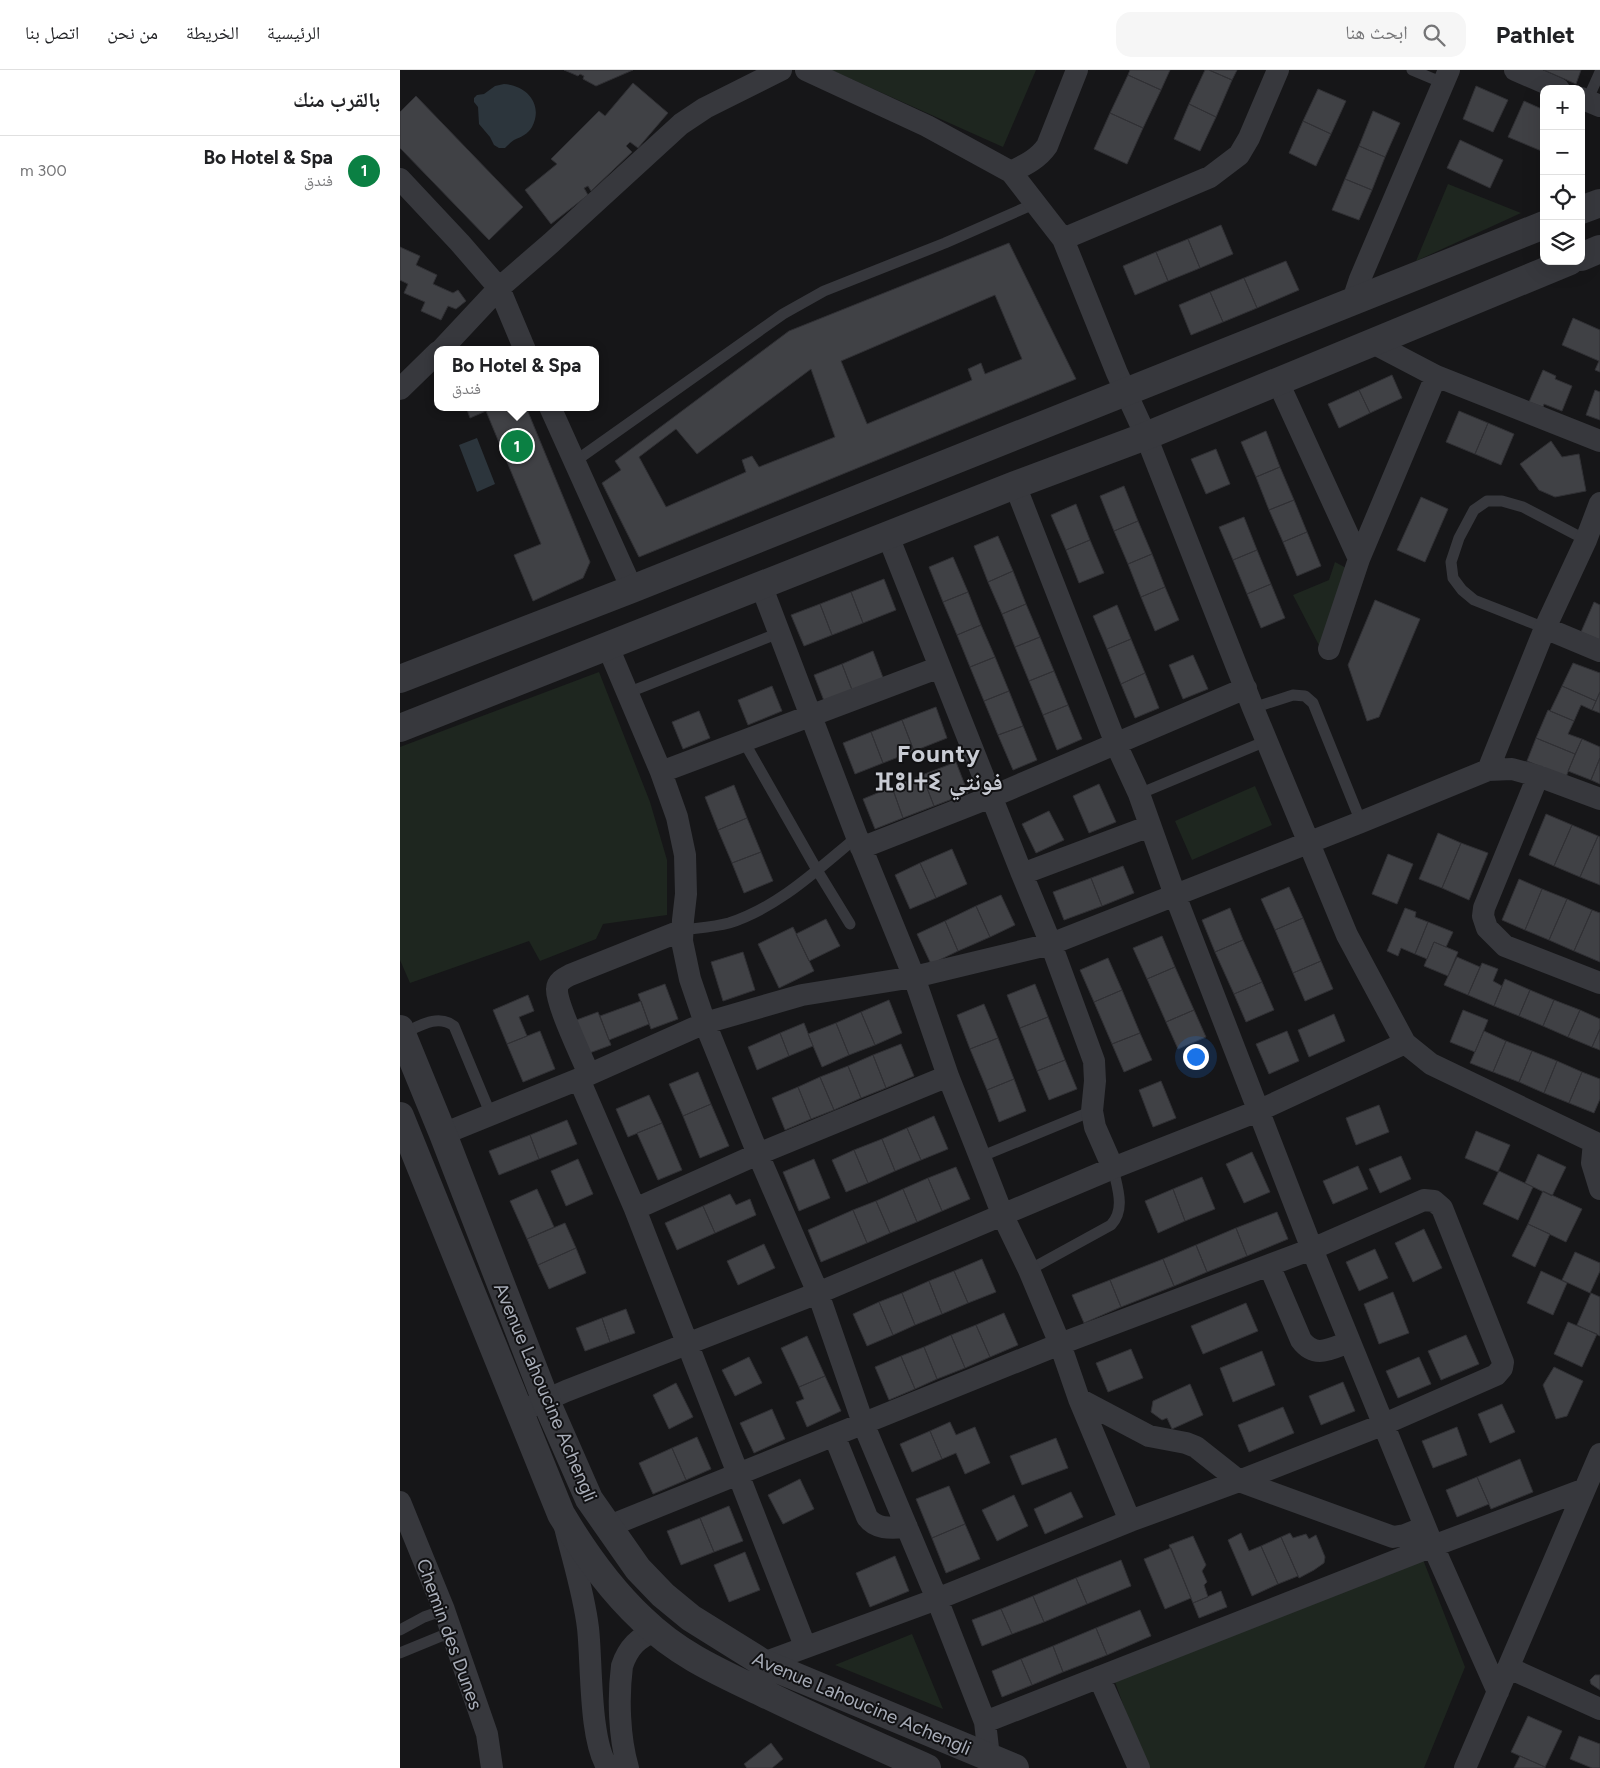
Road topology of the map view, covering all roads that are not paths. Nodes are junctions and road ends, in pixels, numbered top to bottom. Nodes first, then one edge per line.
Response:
1 (781, 70) edge
2 (806, 70) edge
3 (1077, 70) edge
4 (1278, 70) edge
5 (1412, 70) edge
6 (1515, 70) edge
7 (1600, 72) edge
8 (1446, 77) edge
9 (1550, 85) edge
10 (1589, 102) edge
11 (1011, 172) junction
12 (400, 180) edge
13 (1036, 203) junction
14 (1600, 203) edge
15 (1585, 209) edge
16 (1540, 227) edge
17 (1063, 239) junction
18 (1600, 249) edge
19 (1585, 255) edge
20 (1560, 265) edge
21 (499, 288) junction
22 (1352, 303) junction
23 (1371, 342) junction
24 (445, 346) edge
25 (523, 346) edge
26 (434, 357) edge
27 (1436, 376) junction
28 (1278, 382) junction
29 (400, 389) edge
30 (1127, 392) junction
31 (552, 411) edge
32 (1146, 436) junction
33 (1600, 441) edge
34 (574, 462) junction
35 (1016, 485) junction
36 (1600, 503) edge
37 (888, 536) junction
38 (1593, 543) edge
39 (1359, 559) junction
40 (761, 585) junction
41 (632, 589) junction
42 (1545, 628) junction
43 (779, 633) junction
44 (608, 647) junction
45 (1329, 648) dead end
46 (1600, 651) edge
47 (940, 667) junction
48 (400, 679) edge
49 (627, 693) junction
50 (1249, 698) junction
51 (810, 716) junction
52 (400, 728) edge
53 (743, 740) junction
54 (1266, 741) junction
55 (1116, 744) junction
56 (1488, 770) junction
57 (661, 772) junction
58 (1538, 776) junction
59 (1139, 794) junction
60 (991, 797) junction
61 (1600, 799) edge
62 (1361, 822) junction
63 (1150, 826) junction
64 (859, 842) junction
65 (1308, 843) junction
66 (817, 870) junction
67 (1022, 874) junction
68 (1175, 895) junction
69 (850, 924) dead end
70 (683, 930) junction
71 (1052, 944) junction
72 (914, 976) junction
73 (1600, 983) edge
74 (705, 1023) junction
75 (401, 1032) edge
76 (1405, 1043) junction
77 (948, 1076) junction
78 (584, 1077) junction
79 (1092, 1111) junction
80 (1258, 1111) junction
81 (491, 1115) junction
82 (400, 1116) edge
83 (443, 1134) junction
84 (1597, 1144) edge
85 (758, 1154) junction
86 (980, 1157) junction
87 (1113, 1168) junction
88 (1600, 1189) edge
89 (635, 1209) junction
90 (1003, 1216) junction
91 (1312, 1249) junction
92 (1269, 1265) junction
93 (1029, 1270) junction
94 (818, 1293) junction
95 (1349, 1342) junction
96 (1060, 1344) junction
97 (687, 1345) junction
98 (1078, 1399) junction
99 (546, 1401) junction
100 (520, 1412) junction
101 (863, 1423) junction
102 (1382, 1424) junction
103 (834, 1435) junction
104 (1600, 1454) edge
105 (738, 1474) junction
106 (1239, 1481) junction
107 (1585, 1489) junction
108 (400, 1502) edge
109 (561, 1514) junction
110 (1130, 1521) junction
111 (607, 1527) junction
112 (907, 1527) junction
113 (1429, 1537) junction
114 (937, 1598) junction
115 (448, 1621) junction
116 (400, 1630) edge
117 (656, 1631) junction
118 (805, 1646) junction
119 (400, 1653) edge
120 (763, 1663) junction
121 (1509, 1668) junction
122 (1099, 1677) junction
123 (1498, 1692) junction
124 (1600, 1709) edge
125 (985, 1722) junction
126 (990, 1757) junction
127 (492, 1768) edge
128 (608, 1768) edge
129 (628, 1768) edge
130 (927, 1768) edge
131 (1015, 1768) edge
132 (1139, 1768) edge
133 (1465, 1768) edge

1 - 21 street
2 - 11 street
3 - 11 street
4 - 17 street
5 - 8 lane
6 - 9 street
7 - 10 lane
8 - 22 street
11 - 13 street
12 - 21 street
13 - 17 street
13 - 34 lane
14 - 15 street
16 - 22 street
17 - 30 street
18 - 19 street
20 - 23 street
21 - 24 street
21 - 25 street
22 - 30 street
23 - 27 street
23 - 28 street
26 - 29 street
27 - 33 street
27 - 39 street
28 - 32 street
28 - 39 street
30 - 32 street
30 - 41 street
31 - 34 street
32 - 35 street
32 - 50 street
34 - 41 street
35 - 37 street
35 - 55 street
36 - 38 street
37 - 40 street
37 - 47 street
38 - 42 street
38 - 42 lane
39 - 45 street
40 - 43 street
40 - 44 street
41 - 48 street
42 - 46 street
42 - 56 street
43 - 49 lane
43 - 51 street
44 - 49 street
44 - 52 street
47 - 51 street
47 - 60 street
49 - 57 street
50 - 54 street
50 - 55 street
50 - 62 lane
51 - 53 street
51 - 64 street
53 - 57 street
53 - 66 lane
54 - 59 lane
54 - 65 street
55 - 59 street
55 - 60 street
56 - 58 street
56 - 62 street
57 - 70 street
58 - 61 street
58 - 73 street
59 - 63 street
60 - 64 street
60 - 67 street
62 - 65 street
63 - 67 street
63 - 68 street
64 - 66 lane
64 - 72 street
65 - 68 street
65 - 76 street
66 - 69 lane
66 - 70 lane
67 - 71 street
68 - 71 street
68 - 80 street
70 - 74 street
70 - 78 street
71 - 72 street
71 - 79 street
72 - 74 street
72 - 77 street
74 - 78 street
74 - 85 street
75 - 81 lane
75 - 83 street, Avenue Lahoucine Achengli
76 - 80 street
76 - 84 street
77 - 85 street
77 - 86 street
78 - 81 street
78 - 89 street
79 - 86 lane
79 - 87 street
80 - 87 street
80 - 91 street
81 - 83 street
82 - 100 street, Avenue Lahoucine Achengli
83 - 99 street, Avenue Lahoucine Achengli
84 - 88 street
85 - 89 street
85 - 94 street
86 - 90 street
87 - 90 street
87 - 93 lane
89 - 97 street
90 - 93 street
90 - 94 street
91 - 92 street
91 - 95 street
91 - 102 street
92 - 95 street
92 - 96 street
93 - 96 street
94 - 97 street
94 - 101 street
95 - 102 street
96 - 98 street
96 - 101 street
97 - 99 street
97 - 105 street
98 - 106 street
98 - 110 street
99 - 100 street
99 - 111 street, Avenue Lahoucine Achengli
100 - 109 street, Avenue Lahoucine Achengli
101 - 103 street
101 - 112 street
102 - 106 street
102 - 113 street
103 - 105 street
103 - 112 street
104 - 107 street
105 - 111 street
105 - 118 street
106 - 110 street
106 - 113 street
107 - 113 street
107 - 121 street
108 - 115 street, Chemin des Dunes
109 - 117 street, Avenue Lahoucine Achengli
109 - 128 street
110 - 114 street
111 - 120 street, Avenue Lahoucine Achengli
112 - 114 street
113 - 122 street
113 - 123 street
114 - 118 street
114 - 125 street
115 - 116 lane
115 - 119 lane
115 - 127 street, Chemin des Dunes
117 - 129 street
117 - 130 street, Avenue Lahoucine Achengli
118 - 120 street
120 - 126 street, Avenue Lahoucine Achengli
121 - 123 street
121 - 124 street
122 - 125 street
122 - 132 street
123 - 133 street
125 - 126 street
126 - 131 street, Avenue Lahoucine Achengli

